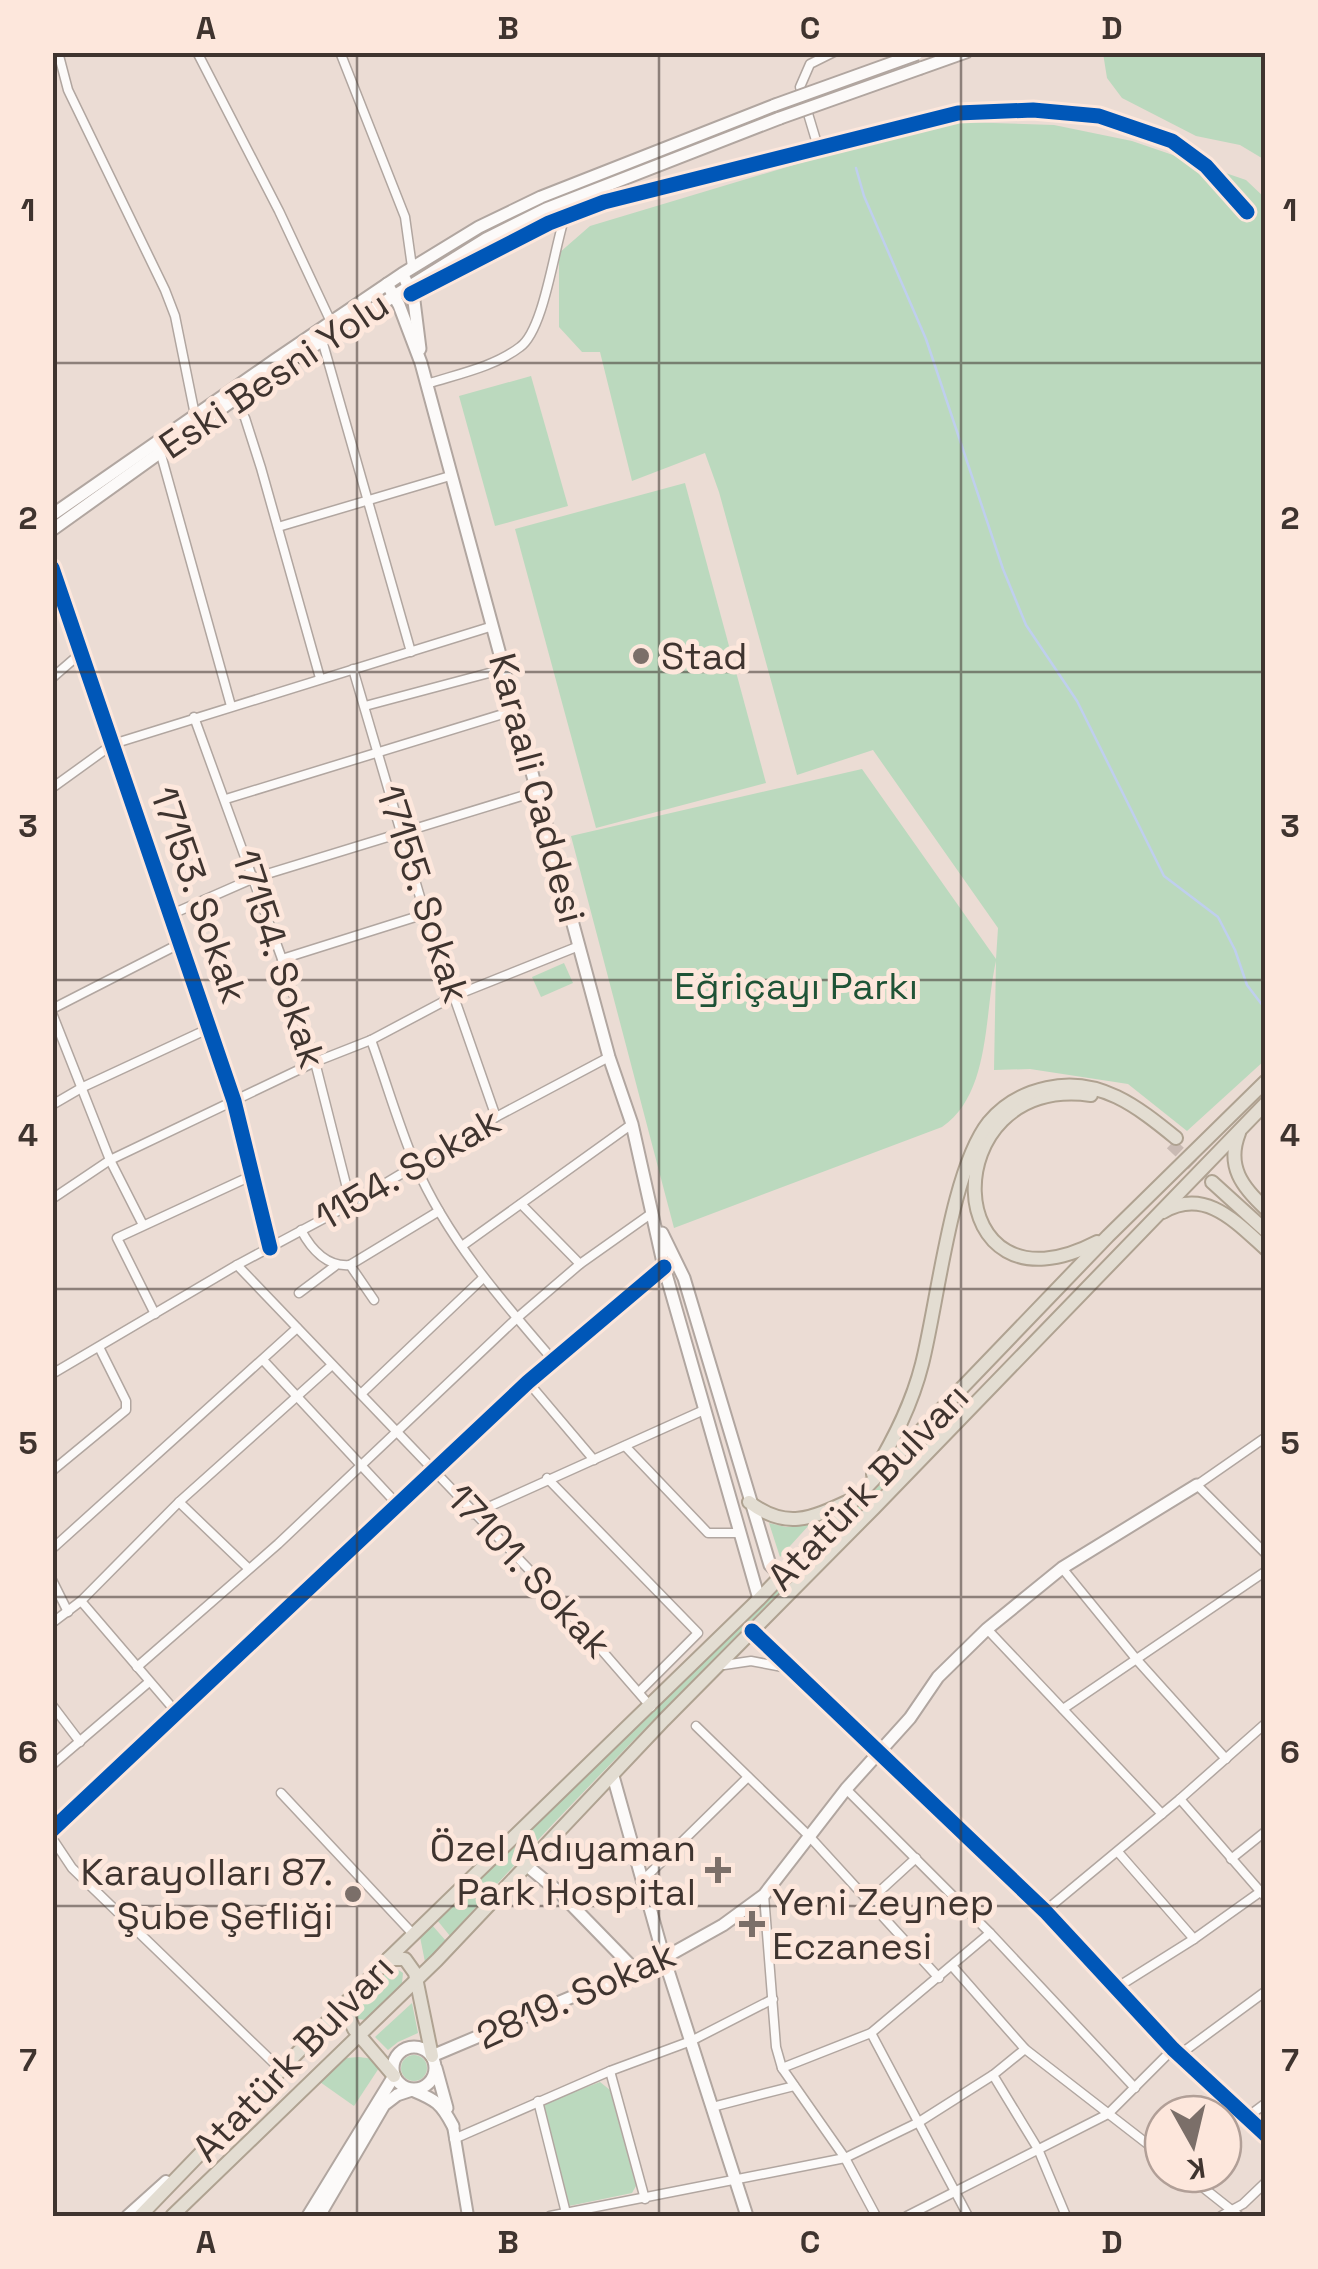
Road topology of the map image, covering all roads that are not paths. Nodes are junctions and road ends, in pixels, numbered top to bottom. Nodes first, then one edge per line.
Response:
1 (58, 52) edge
2 (197, 52) edge
3 (340, 52) edge
4 (834, 52) edge
5 (966, 52) edge
6 (919, 53) edge
7 (818, 147) junction
8 (1247, 212) dead end
9 (566, 216) junction
10 (408, 280) junction
11 (390, 289) junction
12 (331, 322) junction
13 (322, 340) junction
14 (421, 363) junction
15 (426, 384) junction
16 (234, 400) junction
17 (196, 414) junction
18 (160, 451) junction
19 (450, 476) junction
20 (368, 501) junction
21 (52, 516) edge
22 (278, 527) junction
23 (52, 530) edge
24 (52, 568) edge
25 (493, 626) junction
26 (82, 652) junction
27 (411, 652) junction
28 (353, 669) junction
29 (504, 669) junction
30 (52, 678) edge
31 (320, 678) junction
32 (231, 706) junction
33 (365, 706) junction
34 (516, 710) junction
35 (194, 717) junction
36 (113, 744) junction
37 (379, 753) junction
38 (52, 788) edge
39 (538, 791) junction
40 (226, 799) junction
41 (402, 834) junction
42 (254, 878) junction
43 (172, 914) junction
44 (426, 914) junction
45 (181, 942) junction
46 (580, 946) junction
47 (282, 959) junction
48 (454, 996) junction
49 (52, 1011) edge
50 (210, 1028) junction
51 (371, 1040) junction
52 (609, 1057) junction
53 (315, 1062) junction
54 (1266, 1081) edge
55 (83, 1087) junction
56 (234, 1100) junction
57 (1265, 1103) edge
58 (52, 1105) edge
59 (496, 1117) junction
60 (632, 1124) junction
61 (1240, 1130) junction
62 (110, 1160) junction
63 (416, 1165) junction
64 (250, 1176) junction
65 (52, 1199) edge
66 (351, 1204) junction
67 (521, 1204) junction
68 (1266, 1209) edge
69 (439, 1210) junction
70 (652, 1213) junction
71 (1156, 1215) junction
72 (1266, 1219) edge
73 (143, 1225) junction
74 (300, 1230) junction
75 (1266, 1232) edge
76 (1108, 1236) junction
77 (462, 1246) junction
78 (270, 1248) junction
79 (1266, 1248) edge
80 (580, 1264) junction
81 (237, 1265) junction
82 (350, 1265) junction
83 (335, 1266) junction
84 (664, 1267) junction
85 (484, 1278) junction
86 (299, 1293) dead end
87 (374, 1300) dead end
88 (155, 1314) junction
89 (517, 1318) junction
90 (297, 1328) junction
91 (98, 1347) junction
92 (264, 1360) junction
93 (553, 1360) junction
94 (332, 1365) junction
95 (52, 1374) edge
96 (528, 1382) junction
97 (362, 1393) junction
98 (298, 1396) junction
99 (704, 1410) junction
100 (397, 1429) junction
101 (1266, 1438) edge
102 (625, 1446) junction
103 (594, 1460) junction
104 (359, 1464) junction
105 (434, 1470) junction
106 (52, 1472) edge
107 (547, 1478) junction
108 (1198, 1485) junction
109 (860, 1495) junction
110 (179, 1502) junction
111 (749, 1502) junction
112 (398, 1505) junction
113 (473, 1514) junction
114 (740, 1534) junction
115 (52, 1549) edge
116 (1266, 1554) edge
117 (248, 1568) junction
118 (1062, 1568) junction
119 (1266, 1571) edge
120 (782, 1576) junction
121 (52, 1580) edge
122 (758, 1599) junction
123 (82, 1600) junction
124 (68, 1612) junction
125 (52, 1623) edge
126 (986, 1629) junction
127 (752, 1631) junction
128 (1137, 1660) junction
129 (137, 1667) junction
130 (715, 1668) junction
131 (790, 1668) junction
132 (150, 1682) junction
133 (640, 1691) junction
134 (52, 1705) edge
135 (651, 1707) junction
136 (1064, 1710) junction
137 (178, 1713) junction
138 (1266, 1723) edge
139 (696, 1726) dead end
140 (80, 1742) junction
141 (878, 1752) junction
142 (1226, 1759) junction
143 (52, 1765) edge
144 (613, 1776) junction
145 (748, 1776) junction
146 (846, 1789) junction
147 (281, 1793) dead end
148 (1180, 1799) junction
149 (1162, 1814) junction
150 (1266, 1831) edge
151 (52, 1834) edge
152 (809, 1836) junction
153 (1118, 1852) junction
154 (916, 1858) junction
155 (1231, 1859) junction
156 (526, 1866) junction
157 (643, 1880) junction
158 (764, 1895) junction
159 (1262, 1895) edge
160 (869, 1901) junction
161 (1046, 1912) junction
162 (990, 1933) junction
163 (412, 1934) junction
164 (1194, 1939) junction
165 (664, 1958) junction
166 (388, 1959) junction
167 (952, 1967) junction
168 (636, 1970) junction
169 (939, 1978) junction
170 (416, 1981) junction
171 (1116, 1988) junction
172 (1266, 1992) edge
173 (774, 1999) junction
174 (343, 2005) junction
175 (871, 2032) junction
176 (360, 2036) junction
177 (690, 2041) junction
178 (1026, 2049) junction
179 (1176, 2052) junction
180 (434, 2060) junction
181 (782, 2068) junction
182 (281, 2070) junction
183 (610, 2071) junction
184 (993, 2075) junction
185 (394, 2076) junction
186 (794, 2086) junction
187 (1135, 2088) junction
188 (412, 2090) junction
189 (538, 2102) junction
190 (1266, 2103) edge
191 (712, 2107) junction
192 (1108, 2114) junction
193 (1246, 2118) junction
194 (920, 2122) junction
195 (226, 2126) junction
196 (454, 2133) junction
197 (1266, 2135) edge
198 (1143, 2141) edge
199 (246, 2146) junction
200 (1038, 2148) junction
201 (845, 2158) junction
202 (737, 2181) junction
203 (1266, 2182) edge
204 (955, 2191) junction
205 (1211, 2194) edge
206 (645, 2199) junction
207 (600, 2205) junction
208 (566, 2213) junction
209 (1235, 2213) edge
210 (127, 2216) edge
211 (140, 2216) edge
212 (172, 2216) edge
213 (181, 2216) edge
214 (308, 2216) edge
215 (319, 2216) edge
216 (468, 2216) edge
217 (550, 2216) edge
218 (602, 2216) edge
219 (747, 2216) edge
220 (876, 2216) edge
221 (908, 2216) edge
222 (968, 2216) edge
223 (1066, 2216) edge
224 (1222, 2216) edge

1 - 17 street
2 - 12 street
3 - 10 street
4 - 7 street
5 - 10 main road, Eski Besni Yolu, bridge
6 - 10 main road, Eski Besni Yolu, bridge
7 - 8 street
7 - 9 street
9 - 10 street
9 - 15 street
10 - 11 main road, Eski Besni Yolu
10 - 14 main road
11 - 12 main road, Eski Besni Yolu
11 - 13 main road, Eski Besni Yolu
11 - 14 main road
12 - 17 main road, Eski Besni Yolu
13 - 16 main road, Eski Besni Yolu
13 - 20 street
14 - 15 main road, Karaali Caddesi
15 - 19 main road, Karaali Caddesi
16 - 18 main road, Eski Besni Yolu
16 - 22 street
17 - 21 main road, Eski Besni Yolu
18 - 23 main road, Eski Besni Yolu
18 - 32 street
19 - 20 street
19 - 25 main road, Karaali Caddesi
20 - 22 street
20 - 27 street
22 - 31 street
24 - 26 street, 17153. Sokak
25 - 27 street
25 - 29 main road, Karaali Caddesi
26 - 30 street
26 - 36 street, 17153. Sokak
27 - 28 street
28 - 31 street
28 - 33 street, 17155. Sokak
29 - 33 street
29 - 34 main road, Karaali Caddesi
31 - 32 street
32 - 35 street
33 - 37 street, 17155. Sokak
34 - 37 street
34 - 39 main road, Karaali Caddesi
35 - 36 street
35 - 40 street, 17154. Sokak
36 - 38 street
36 - 43 street, 17153. Sokak
37 - 40 street
37 - 41 street, 17155. Sokak
39 - 41 street
39 - 46 main road, Karaali Caddesi
40 - 42 street, 17154. Sokak
41 - 42 street
41 - 44 street, 17155. Sokak
42 - 43 street
42 - 47 street, 17154. Sokak
43 - 45 street, 17153. Sokak
44 - 47 street
44 - 48 street, 17155. Sokak
45 - 49 street
45 - 50 street, 17153. Sokak
46 - 48 street
46 - 52 main road, Karaali Caddesi
47 - 53 street, 17154. Sokak
48 - 51 street
48 - 59 street, 17155. Sokak
49 - 55 street
50 - 55 street
50 - 56 street, 17153. Sokak
51 - 53 street
51 - 63 street
52 - 59 street, 1154. Sokak
52 - 60 main road, Karaali Caddesi
53 - 56 street
53 - 66 street, 17154. Sokak
54 - 76 highway, Atatürk Bulvarı
55 - 58 street
55 - 62 street
56 - 62 street
56 - 64 street, 17153. Sokak
57 - 61 highway, Atatürk Bulvarı
59 - 63 street, 1154. Sokak
60 - 67 street
60 - 70 main road, Karaali Caddesi
61 - 68 highway
61 - 71 highway, Atatürk Bulvarı
62 - 65 street
62 - 73 street
63 - 66 street, 1154. Sokak
63 - 69 street
64 - 73 street
64 - 78 street, 17153. Sokak
66 - 74 street, 1154. Sokak
67 - 77 street
67 - 80 street
69 - 77 street
69 - 82 street
70 - 80 street
70 - 84 main road, Karaali Caddesi
70 - 111 main road, Karaali Caddesi
71 - 79 highway
71 - 127 highway, Atatürk Bulvarı
72 - 75 highway
73 - 88 street
74 - 78 street, 1154. Sokak
74 - 83 street
76 - 109 highway, Atatürk Bulvarı
76 - 109 highway
77 - 85 street
78 - 81 street, 1154. Sokak
80 - 89 street
81 - 88 street, 1154. Sokak
81 - 90 street, 17101. Sokak
82 - 83 street
82 - 87 street
83 - 86 street
84 - 93 street
84 - 99 main road, Karaali Caddesi
85 - 89 street
85 - 97 street
88 - 91 street, 1154. Sokak
89 - 93 street
89 - 100 street
90 - 92 street
90 - 94 street, 17101. Sokak
91 - 95 street, 1154. Sokak
91 - 106 street
92 - 98 street
92 - 115 street
93 - 96 street
94 - 97 street, 17101. Sokak
94 - 98 street
96 - 103 street
96 - 105 street
97 - 100 street, 17101. Sokak
98 - 104 street
98 - 110 street
99 - 102 street
99 - 114 main road, Karaali Caddesi
100 - 104 street
100 - 105 street, 17101. Sokak
101 - 108 street
102 - 103 street
102 - 114 street
103 - 107 street
104 - 112 street
104 - 117 street
105 - 112 street
105 - 113 street, 17101. Sokak
107 - 113 street
107 - 133 street
108 - 116 street
108 - 118 main road, 2819. Sokak
109 - 111 highway
109 - 120 highway, Atatürk Bulvarı
110 - 117 street
110 - 123 street
111 - 120 main road, Karaali Caddesi
112 - 137 street
113 - 133 street, 17101. Sokak
114 - 122 main road, Karaali Caddesi
117 - 129 street
118 - 126 main road, 2819. Sokak
118 - 128 street
119 - 128 street
120 - 122 highway, Atatürk Bulvarı
121 - 124 street
122 - 135 highway, Atatürk Bulvarı
123 - 124 street
123 - 129 street
124 - 125 street
126 - 136 street
126 - 141 main road, 2819. Sokak
127 - 130 highway, Atatürk Bulvarı
127 - 131 street
128 - 136 street
128 - 142 street
129 - 132 street
130 - 131 street
130 - 144 highway, Atatürk Bulvarı
131 - 141 street
132 - 137 street
132 - 140 street
133 - 135 street, 17101. Sokak
134 - 140 street
135 - 163 highway, Atatürk Bulvarı
136 - 149 street
137 - 151 street
138 - 142 street
139 - 145 street
140 - 143 street
141 - 146 main road, 2819. Sokak
141 - 161 street
142 - 148 street
144 - 156 highway, Atatürk Bulvarı
144 - 157 main road
145 - 152 street
145 - 157 street
146 - 152 main road, 2819. Sokak
146 - 154 street
147 - 163 street
148 - 149 street
148 - 155 street
149 - 153 street
150 - 155 street
151 - 182 street
152 - 158 main road, 2819. Sokak
152 - 160 street
153 - 161 street
153 - 164 street
154 - 160 street
154 - 162 street
155 - 159 street
156 - 168 main road
156 - 170 highway, Atatürk Bulvarı
157 - 165 main road
158 - 165 main road, 2819. Sokak
158 - 173 street
159 - 164 street
160 - 169 street
161 - 171 street
162 - 167 street
162 - 187 street
163 - 166 highway, Atatürk Bulvarı
164 - 171 street
165 - 168 main road, 2819. Sokak
165 - 177 main road
166 - 170 highway
166 - 174 highway, Atatürk Bulvarı
167 - 169 street
167 - 178 street
168 - 180 main road, 2819. Sokak
169 - 175 street
170 - 176 highway, Atatürk Bulvarı
170 - 180 highway
171 - 179 street
172 - 179 street
173 - 177 street
173 - 181 street
174 - 176 highway
174 - 182 highway, Atatürk Bulvarı
175 - 181 street
175 - 194 street
176 - 185 highway
176 - 199 highway, Atatürk Bulvarı
177 - 183 street
177 - 191 main road
178 - 184 street
178 - 192 street
179 - 187 street
179 - 193 street
180 - 185 main road
180 - 188 main road
180 - 196 main road
181 - 186 street
182 - 195 highway, Atatürk Bulvarı
183 - 189 street
183 - 206 street
184 - 194 street
184 - 200 street
185 - 188 main road
185 - 214 main road
186 - 191 street
186 - 201 street
187 - 192 street
188 - 196 main road
188 - 215 main road
189 - 196 street
189 - 208 street
190 - 193 street
191 - 202 main road
192 - 198 street
192 - 200 street
193 - 197 street
194 - 201 street
194 - 204 street
195 - 210 street
195 - 211 highway, Atatürk Bulvarı
196 - 216 street
199 - 212 highway, Atatürk Bulvarı
199 - 213 street
200 - 204 street
200 - 223 street
201 - 202 street
201 - 220 street
202 - 206 street
202 - 219 main road
203 - 209 street
204 - 221 street
204 - 222 street
205 - 209 street
206 - 207 street
207 - 208 street
207 - 218 street
208 - 217 street
209 - 224 street

